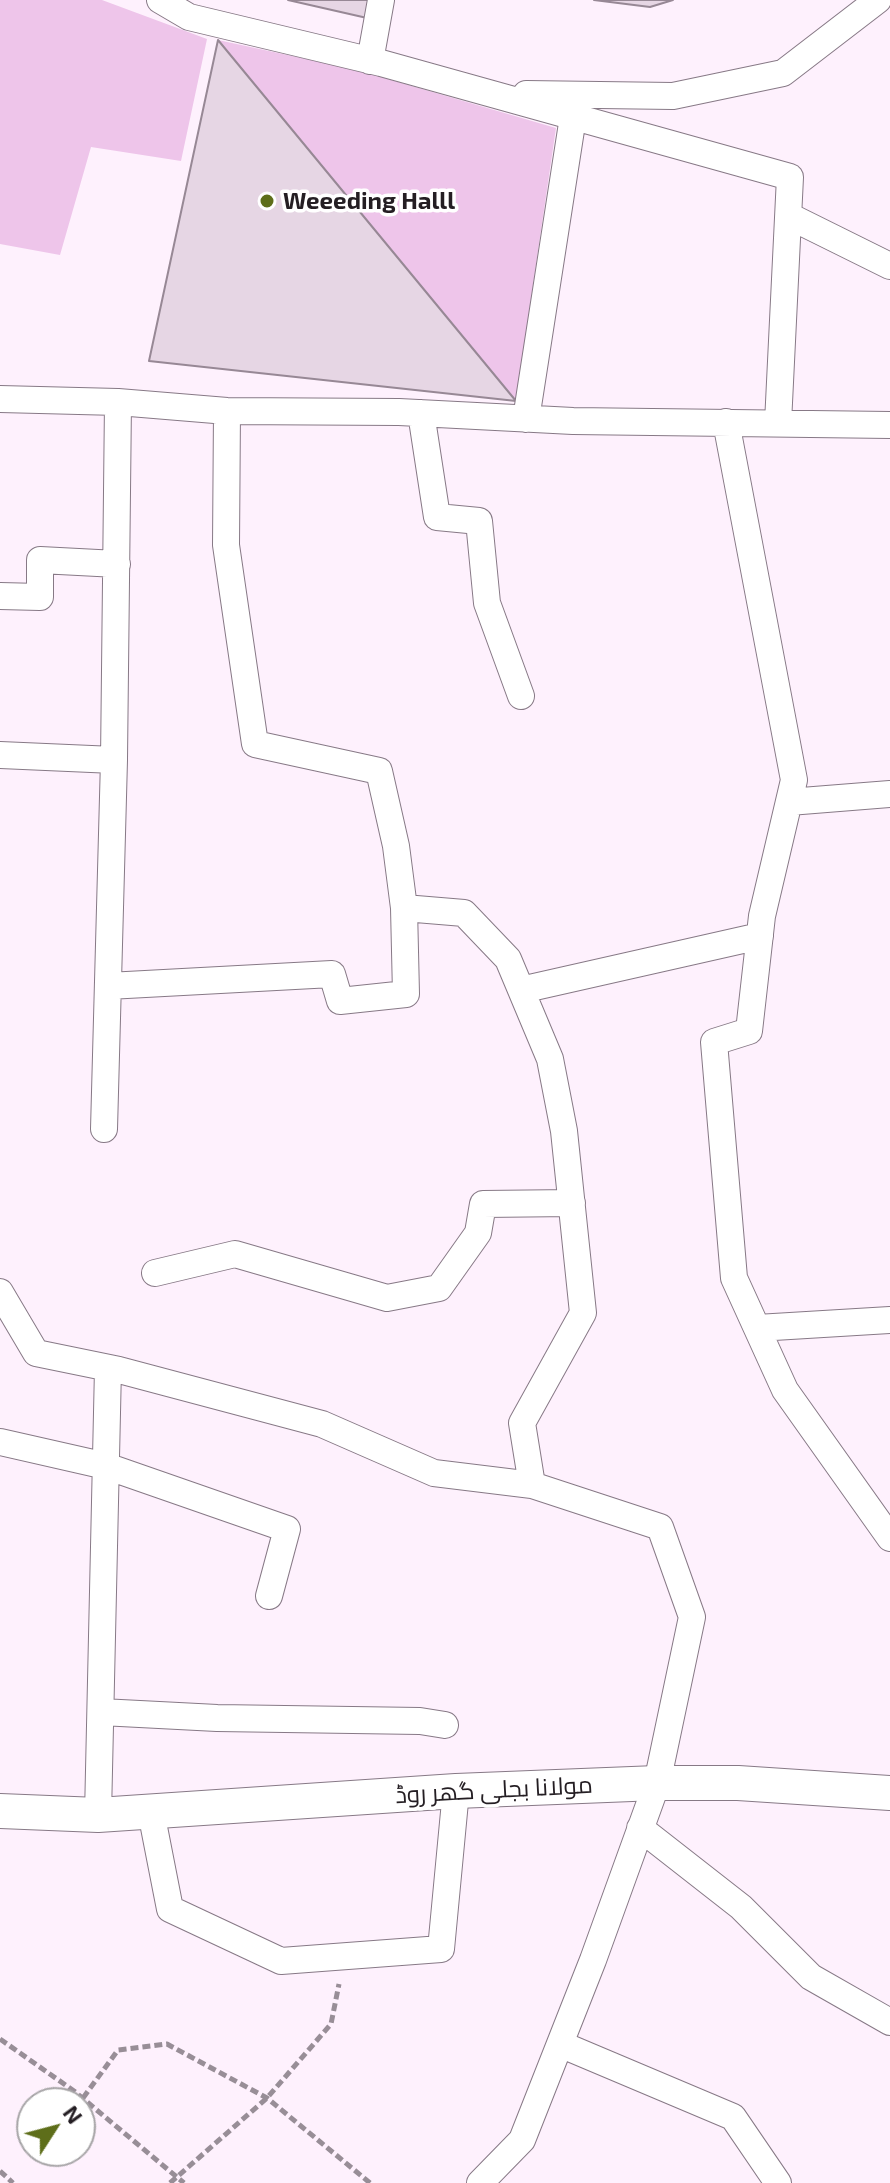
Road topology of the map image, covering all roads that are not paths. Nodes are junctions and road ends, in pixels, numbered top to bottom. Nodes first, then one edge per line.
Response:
1 (160, 0) edge
2 (381, 0) edge
3 (878, 0) edge
4 (370, 61) junction
5 (491, 94) junction
6 (573, 117) junction
7 (789, 216) junction
8 (890, 266) edge
9 (0, 399) edge
10 (118, 402) junction
11 (227, 411) junction
12 (421, 413) junction
13 (526, 419) junction
14 (726, 422) junction
15 (778, 423) junction
16 (890, 425) edge
17 (117, 564) junction
18 (0, 596) edge
19 (521, 696) dead end
20 (0, 755) edge
21 (114, 760) junction
22 (890, 794) edge
23 (789, 802) junction
24 (404, 908) junction
25 (760, 936) junction
26 (108, 986) junction
27 (521, 990) junction
28 (104, 1129) dead end
29 (572, 1203) junction
30 (155, 1273) dead end
31 (0, 1292) edge
32 (890, 1320) edge
33 (757, 1328) junction
34 (108, 1368) junction
35 (0, 1442) edge
36 (106, 1466) junction
37 (532, 1485) junction
38 (890, 1538) edge
39 (269, 1596) dead end
40 (101, 1712) junction
41 (445, 1725) dead end
42 (657, 1783) junction
43 (456, 1791) junction
44 (890, 1793) edge
45 (0, 1811) edge
46 (151, 1812) junction
47 (98, 1815) junction
48 (640, 1828) junction
49 (890, 2022) edge
50 (560, 2044) junction
51 (480, 2183) edge
52 (778, 2183) edge

1 - 4 street
2 - 4 street
3 - 5 street
4 - 5 street
5 - 6 street
6 - 7 street
6 - 13 street
7 - 8 street
7 - 15 street
9 - 10 street
10 - 11 street
10 - 17 street
11 - 12 street
11 - 24 street
12 - 13 street
12 - 19 street
13 - 14 street
14 - 15 street
14 - 23 street
15 - 16 street
17 - 18 street
17 - 21 street
20 - 21 street
21 - 26 street
22 - 23 street
23 - 25 street
24 - 26 street
24 - 27 street
25 - 27 street
25 - 33 street
26 - 28 street
27 - 29 street
29 - 30 street
29 - 37 street
31 - 34 street
32 - 33 street
33 - 38 street
34 - 36 street
34 - 37 street
35 - 36 street
36 - 39 street
36 - 40 street
37 - 42 street
40 - 41 street
40 - 47 street
42 - 43 street, مولانا بجلی گھر روڈ
42 - 44 street, مولانا بجلی گھر روڈ
42 - 48 street
43 - 46 street, مولانا بجلی گھر روڈ
43 - 46 street
45 - 47 street, مولانا بجلی گھر روڈ
46 - 47 street, مولانا بجلی گھر روڈ
48 - 49 street
48 - 50 street
50 - 51 street
50 - 52 street

